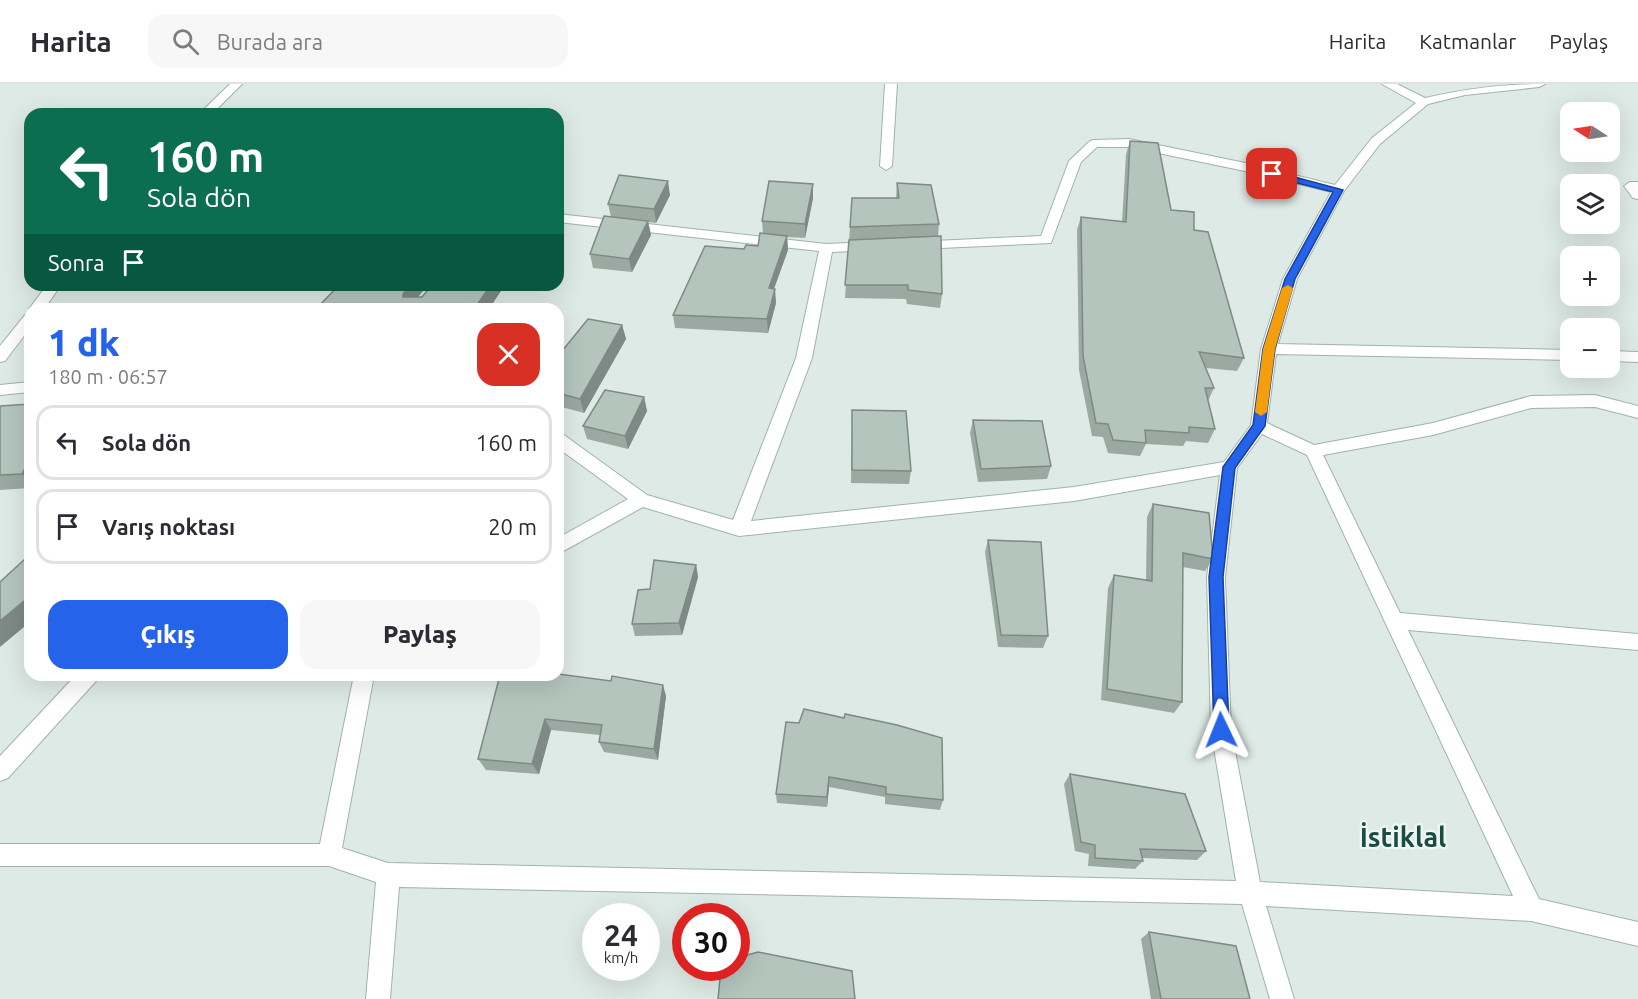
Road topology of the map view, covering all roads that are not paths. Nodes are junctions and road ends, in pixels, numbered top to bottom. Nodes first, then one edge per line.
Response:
1 (236, 84) edge
2 (891, 84) edge
3 (1388, 84) edge
4 (1539, 84) edge
5 (1424, 102) junction
6 (211, 108) edge
7 (886, 166) dead end
8 (1638, 186) edge
9 (1338, 190) junction
10 (1638, 195) edge
11 (564, 219) edge
12 (907, 245) edge
13 (884, 246) edge
14 (826, 248) junction
15 (24, 326) edge
16 (1269, 349) junction
17 (1560, 355) edge
18 (1620, 356) edge
19 (0, 357) edge
20 (1638, 357) edge
21 (24, 388) edge
22 (0, 390) edge
23 (1638, 412) edge
24 (1259, 426) junction
25 (564, 443) edge
26 (1313, 452) junction
27 (1229, 467) junction
28 (641, 500) junction
29 (739, 529) junction
30 (564, 544) edge
31 (1395, 621) junction
32 (1638, 642) edge
33 (83, 681) edge
34 (363, 681) edge
35 (0, 771) edge
36 (0, 855) edge
37 (329, 855) junction
38 (388, 876) junction
39 (1250, 893) junction
40 (1531, 909) junction
41 (1637, 936) edge
42 (378, 999) edge
43 (1282, 999) edge

1 - 6 street
2 - 7 street
3 - 5 street
4 - 5 street
5 - 9 street
8 - 10 street
9 - 12 street
9 - 16 street
11 - 14 street
13 - 14 street
14 - 29 street
15 - 19 street
16 - 17 street
16 - 24 street
18 - 20 street
21 - 22 street
23 - 26 street
24 - 26 street
24 - 27 street
25 - 28 street
26 - 31 street
27 - 29 street
27 - 39 street
28 - 29 street
28 - 30 street
31 - 32 street
31 - 40 street
33 - 35 street
34 - 37 street
36 - 37 street
37 - 38 street
38 - 39 street
38 - 42 street
39 - 40 street
39 - 43 street
40 - 41 street

